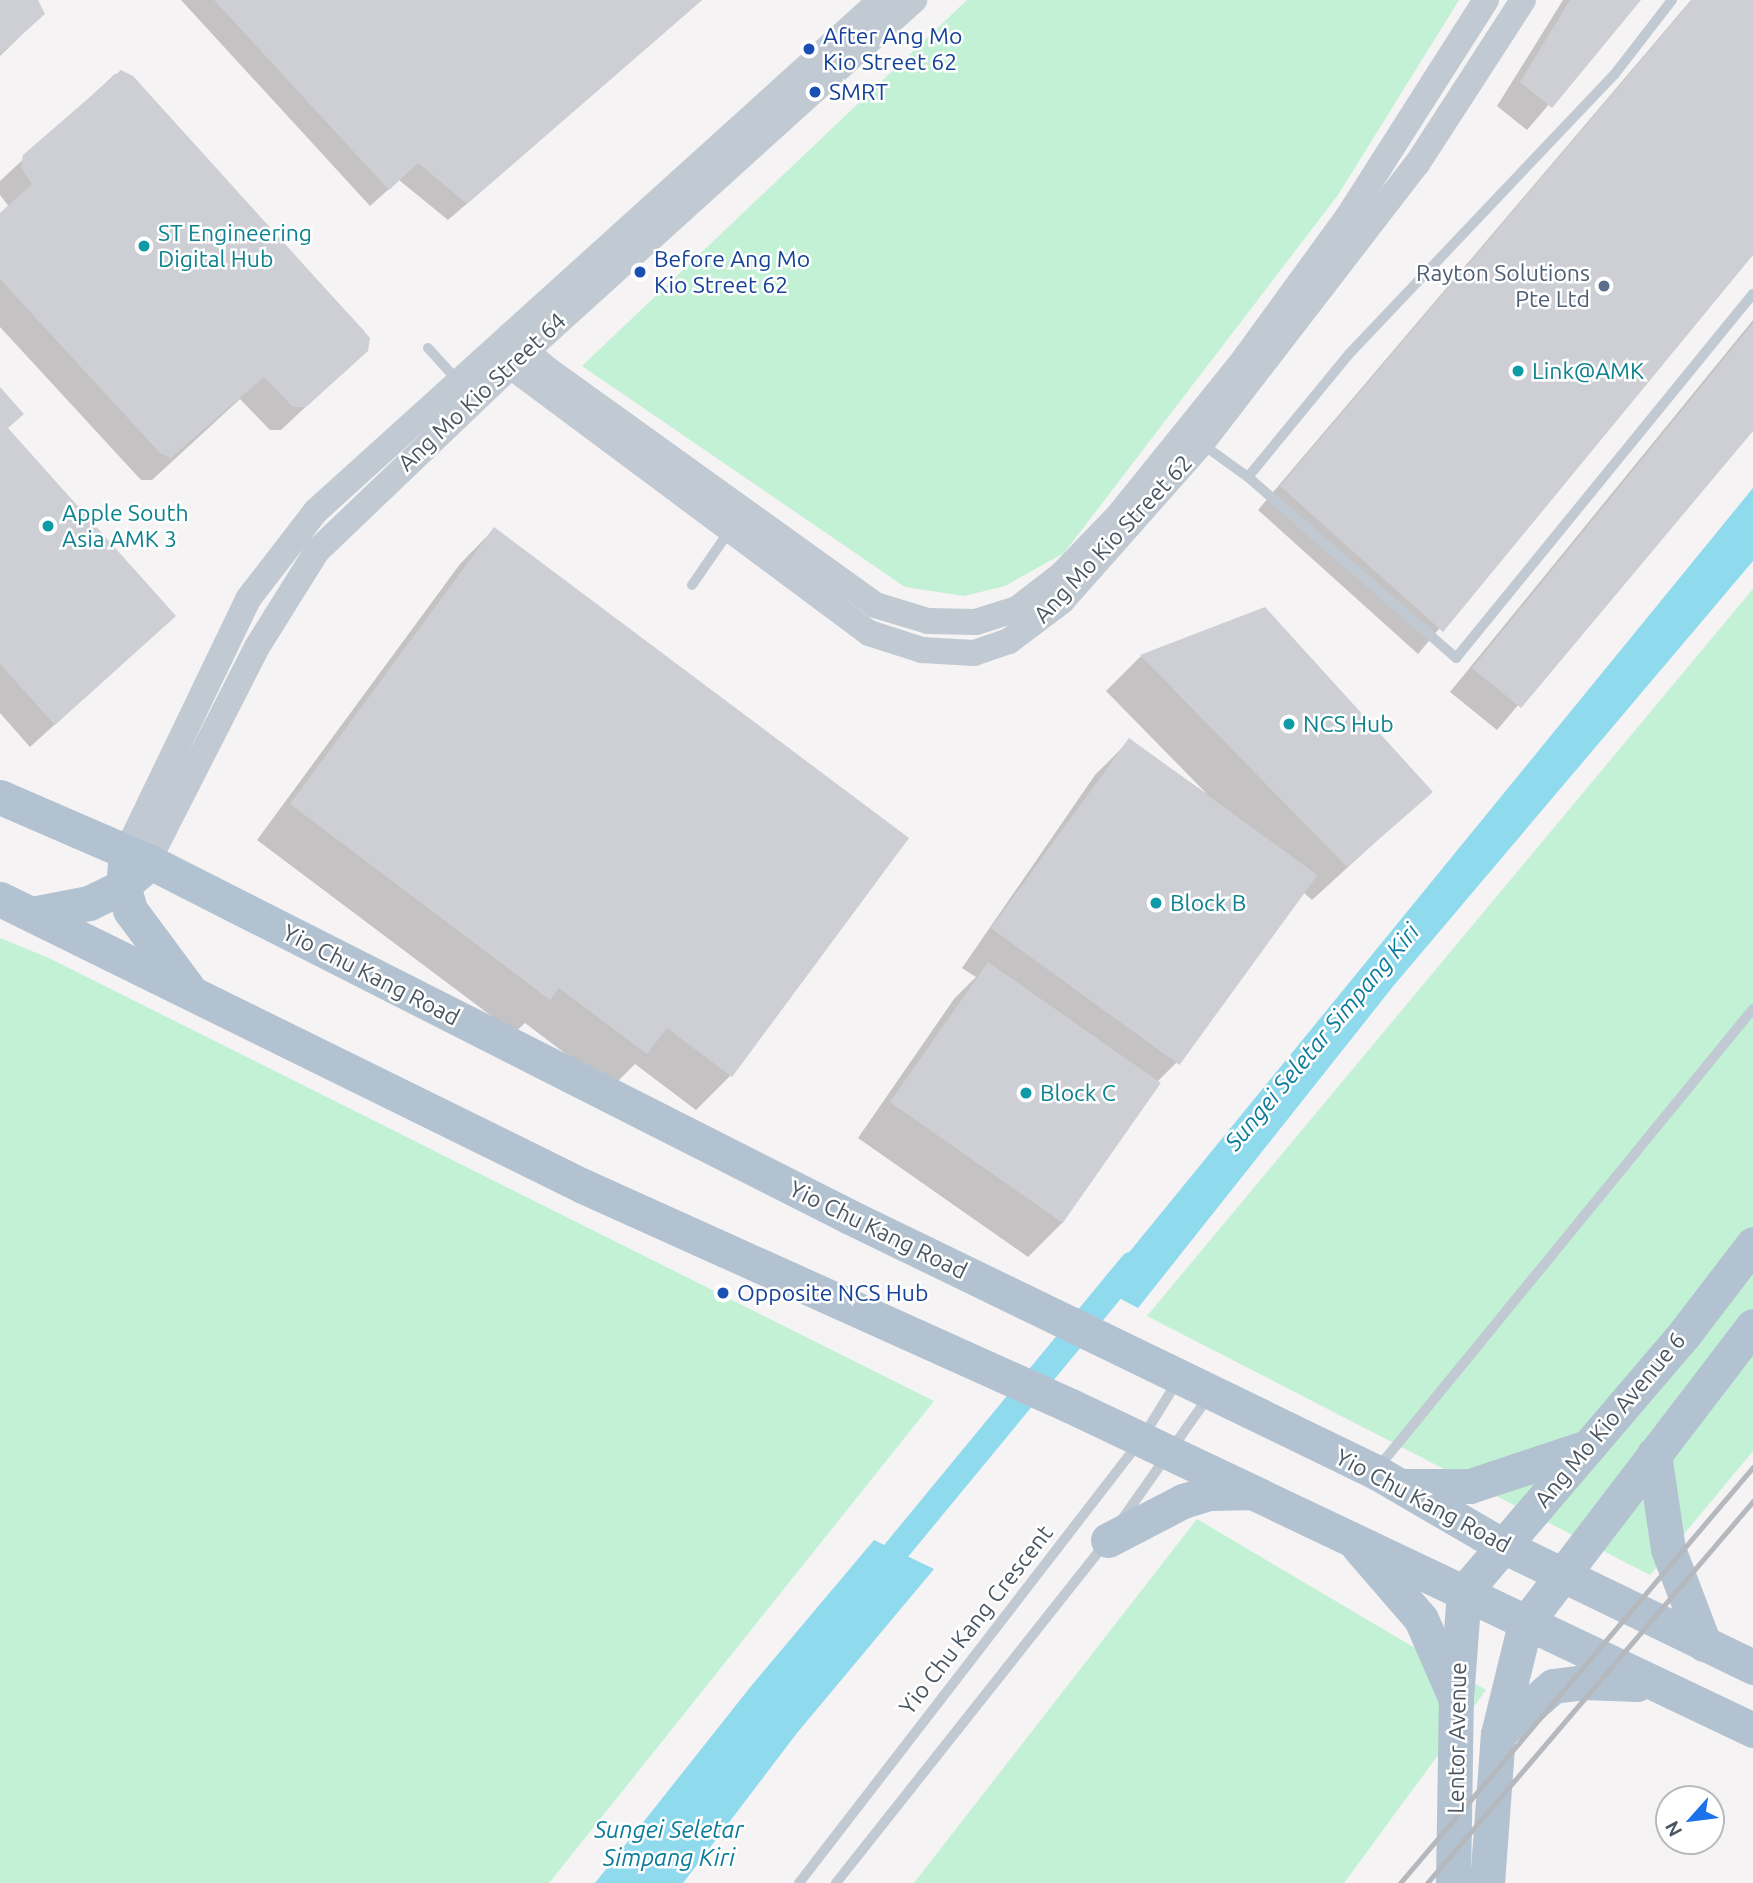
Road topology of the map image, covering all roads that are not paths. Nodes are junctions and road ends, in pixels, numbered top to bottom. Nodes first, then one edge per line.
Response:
1 (881, 0) edge
2 (914, 0) edge
3 (1486, 0) edge
4 (1523, 0) edge
5 (1672, 0) edge
6 (1753, 294) edge
7 (428, 348) dead end
8 (508, 352) junction
9 (458, 381) junction
10 (1194, 438) junction
11 (1248, 477) junction
12 (736, 521) junction
13 (297, 534) junction
14 (1334, 534) dead end
15 (1325, 544) junction
16 (317, 551) junction
17 (692, 584) dead end
18 (244, 641) junction
19 (0, 797) edge
20 (133, 866) junction
21 (0, 899) edge
22 (32, 914) junction
23 (197, 999) junction
24 (1753, 1009) edge
25 (1753, 1244) edge
26 (1753, 1326) edge
27 (1179, 1377) junction
28 (1211, 1394) junction
29 (1155, 1447) junction
30 (1588, 1447) junction
31 (1654, 1454) junction
32 (1390, 1479) junction
33 (1248, 1492) junction
34 (1349, 1536) junction
35 (1108, 1540) junction
36 (1503, 1546) junction
37 (1562, 1573) junction
38 (1464, 1592) junction
39 (1525, 1624) junction
40 (1704, 1644) junction
41 (1753, 1667) edge
42 (1655, 1685) junction
43 (1456, 1698) junction
44 (1753, 1730) edge
45 (1498, 1734) junction
46 (799, 1883) edge
47 (836, 1883) edge
48 (1453, 1883) edge
49 (1487, 1883) edge

1 - 8 street, Ang Mo Kio Street 64
2 - 8 street, Ang Mo Kio Street 64
3 - 10 street, Ang Mo Kio Street 62
4 - 10 street, Ang Mo Kio Street 62
5 - 11 lane
6 - 15 lane
7 - 9 lane
8 - 9 street, Ang Mo Kio Street 64
8 - 12 street, Ang Mo Kio Street 62
8 - 16 street, Ang Mo Kio Street 64
9 - 13 street, Ang Mo Kio Street 64
10 - 11 lane
10 - 12 street, Ang Mo Kio Street 62
11 - 15 lane
12 - 17 lane
13 - 16 lane
13 - 18 street, Ang Mo Kio Street 64
14 - 15 lane
16 - 18 street, Ang Mo Kio Street 64
18 - 20 street, Ang Mo Kio Street 64
19 - 20 main road, Yio Chu Kang Road
20 - 22 main road
20 - 23 main road
20 - 27 main road, Yio Chu Kang Road
21 - 22 main road
22 - 23 main road
23 - 29 main road
24 - 32 lane
25 - 30 main road, Ang Mo Kio Avenue 6
26 - 31 main road
27 - 28 main road, Yio Chu Kang Road
27 - 29 lane, Yio Chu Kang Crescent
28 - 29 lane, Yio Chu Kang Crescent
28 - 32 main road, Yio Chu Kang Road
29 - 33 main road
29 - 35 lane, Yio Chu Kang Crescent
29 - 46 lane, Yio Chu Kang Crescent
30 - 32 main road
30 - 36 main road, Ang Mo Kio Avenue 6
31 - 37 main road
31 - 40 main road
32 - 36 main road, Yio Chu Kang Road
33 - 34 main road
33 - 35 main road
34 - 38 main road
34 - 43 main road
35 - 47 lane, Yio Chu Kang Crescent
36 - 37 main road, Yio Chu Kang Road
36 - 38 main road, Ang Mo Kio Avenue 6
37 - 39 main road
37 - 40 main road, Yio Chu Kang Road
38 - 39 main road
38 - 43 main road, Lentor Avenue
39 - 42 main road
39 - 45 main road, Lentor Avenue
40 - 41 main road, Yio Chu Kang Road
42 - 44 main road
42 - 45 main road
43 - 48 main road, Lentor Avenue
45 - 49 main road, Lentor Avenue

